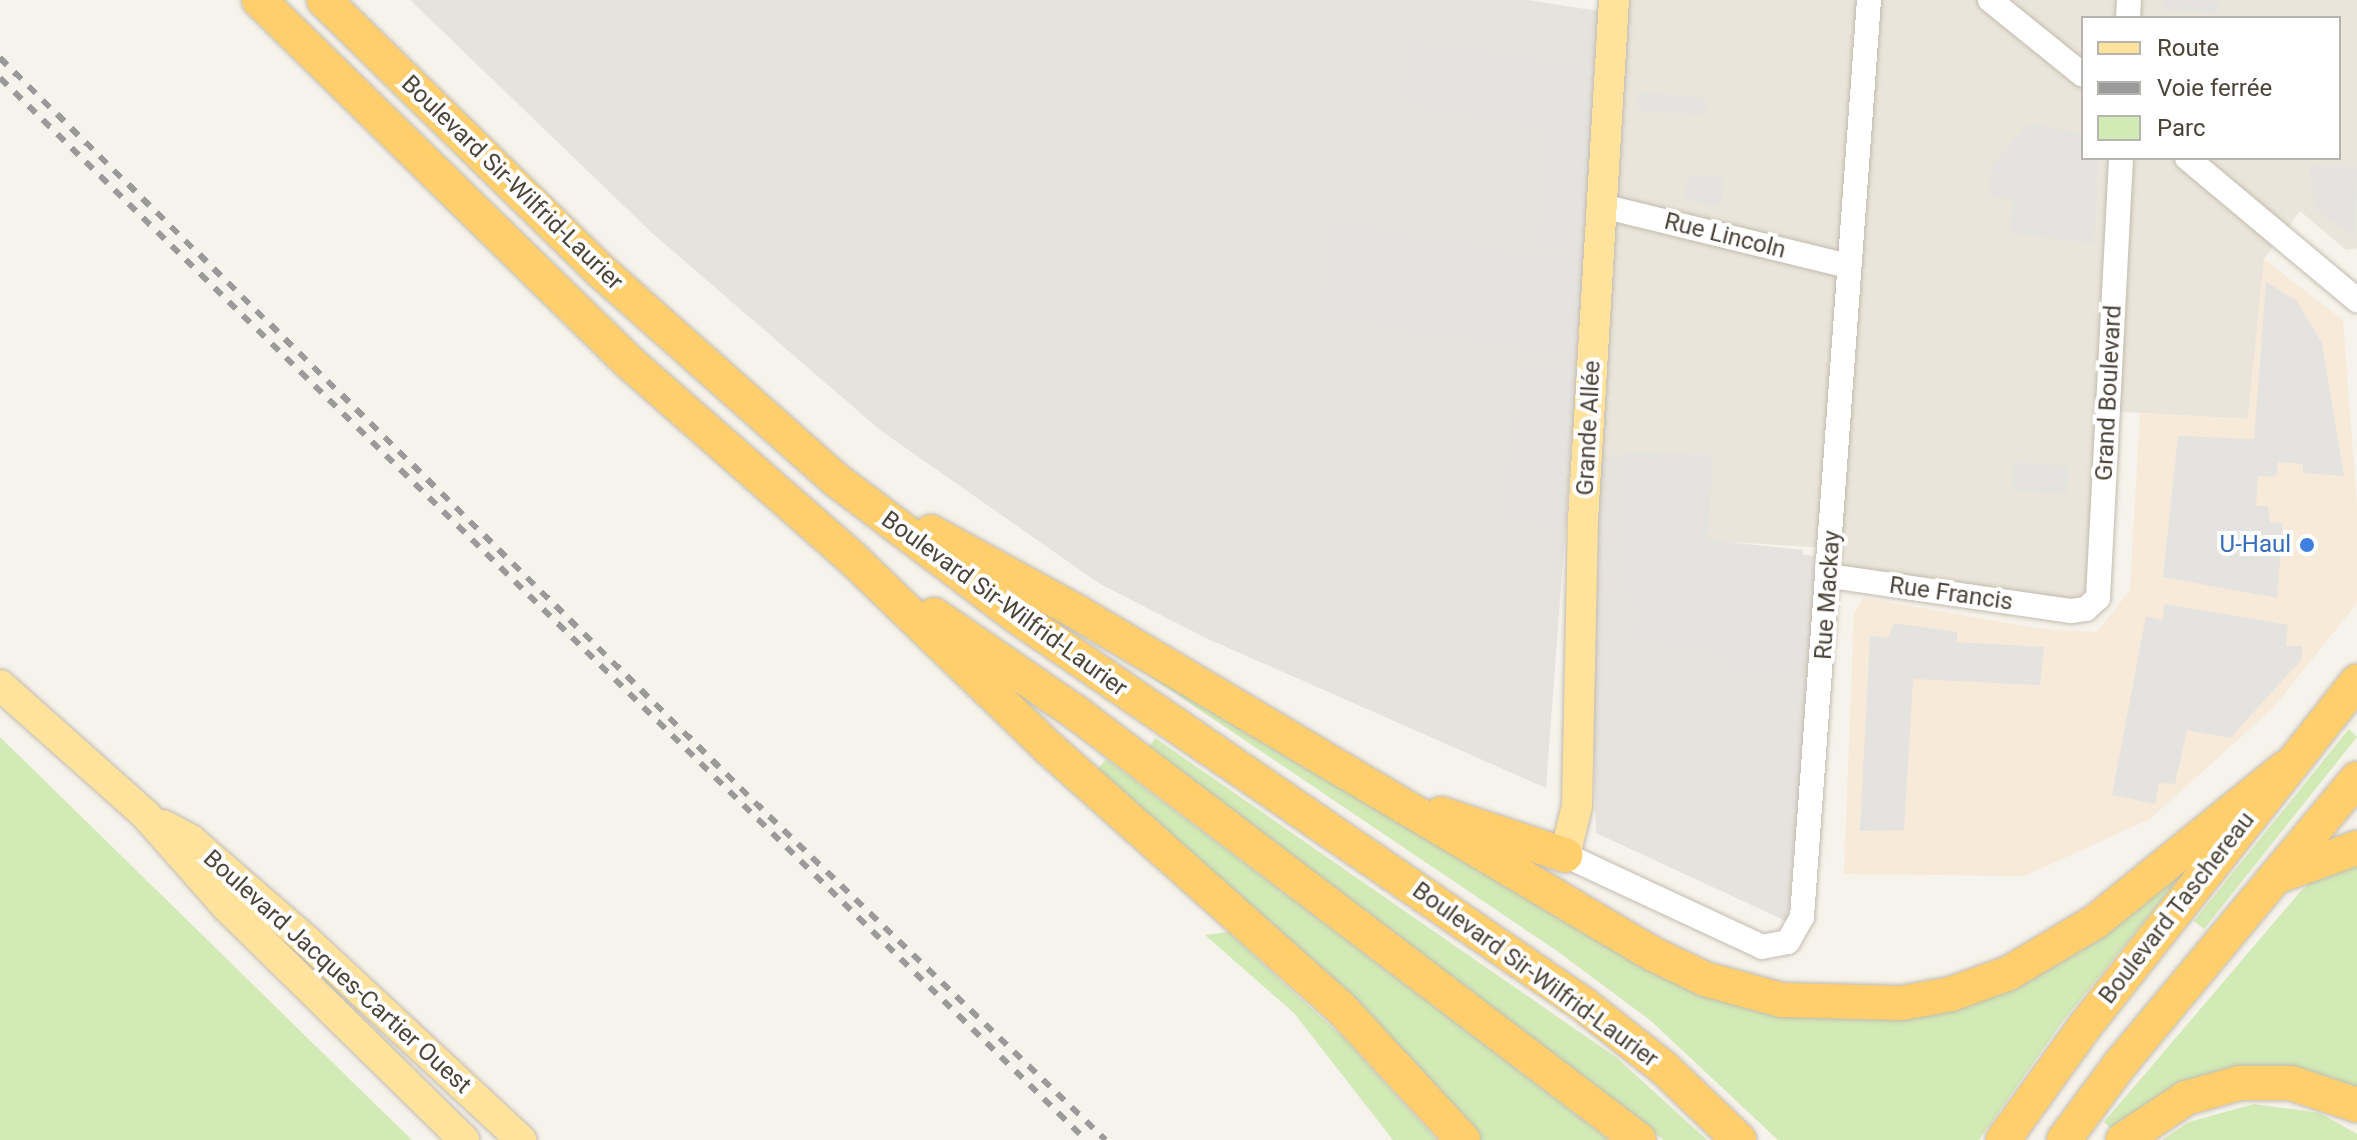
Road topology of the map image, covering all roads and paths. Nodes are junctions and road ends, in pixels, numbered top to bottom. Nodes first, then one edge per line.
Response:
1 (259, 0) edge
2 (324, 0) edge
3 (1612, 0) edge
4 (1869, 0) edge
5 (1990, 0) edge
6 (2081, 73) edge
7 (2121, 160) edge
8 (2189, 160) edge
9 (1602, 206) junction
10 (1849, 266) junction
11 (2357, 300) edge
12 (835, 479) junction
13 (849, 555) junction
14 (1830, 576) junction
15 (2071, 611) joint
16 (2357, 681) edge
17 (0, 685) edge
18 (2285, 768) junction
19 (2357, 779) edge
20 (145, 814) junction
21 (1421, 814) junction
22 (2357, 848) edge
23 (1565, 855) junction
24 (2281, 875) junction
25 (2357, 1105) edge
26 (464, 1140) edge
27 (521, 1140) edge
28 (1463, 1140) edge
29 (1639, 1140) edge
30 (1739, 1140) edge
31 (2003, 1140) edge
32 (2064, 1140) edge
33 (2123, 1140) edge

1 - 13 highway, Boulevard Sir-Wilfrid-Laurier
2 - 12 highway, Boulevard Sir-Wilfrid-Laurier
3 - 9 main road, Grande Allée
4 - 10 street, Rue Mackay
5 - 6 street
7 - 15 street, Grand Boulevard
8 - 11 street
9 - 10 street, Rue Lincoln
9 - 23 main road, Grande Allée
10 - 14 street, Rue Mackay
12 - 21 highway
12 - 30 highway, Boulevard Sir-Wilfrid-Laurier
13 - 28 highway
13 - 29 highway
14 - 15 street, Rue Francis
14 - 23 street, Rue Mackay
16 - 18 highway, Boulevard Taschereau
17 - 20 main road, Boulevard Jacques-Cartier Ouest
18 - 21 highway
18 - 31 highway, Boulevard Taschereau
19 - 24 highway
20 - 26 main road, Boulevard Jacques-Cartier Ouest
20 - 27 main road, Boulevard Jacques-Cartier Ouest
21 - 23 highway
22 - 24 highway
24 - 32 highway
25 - 33 highway

